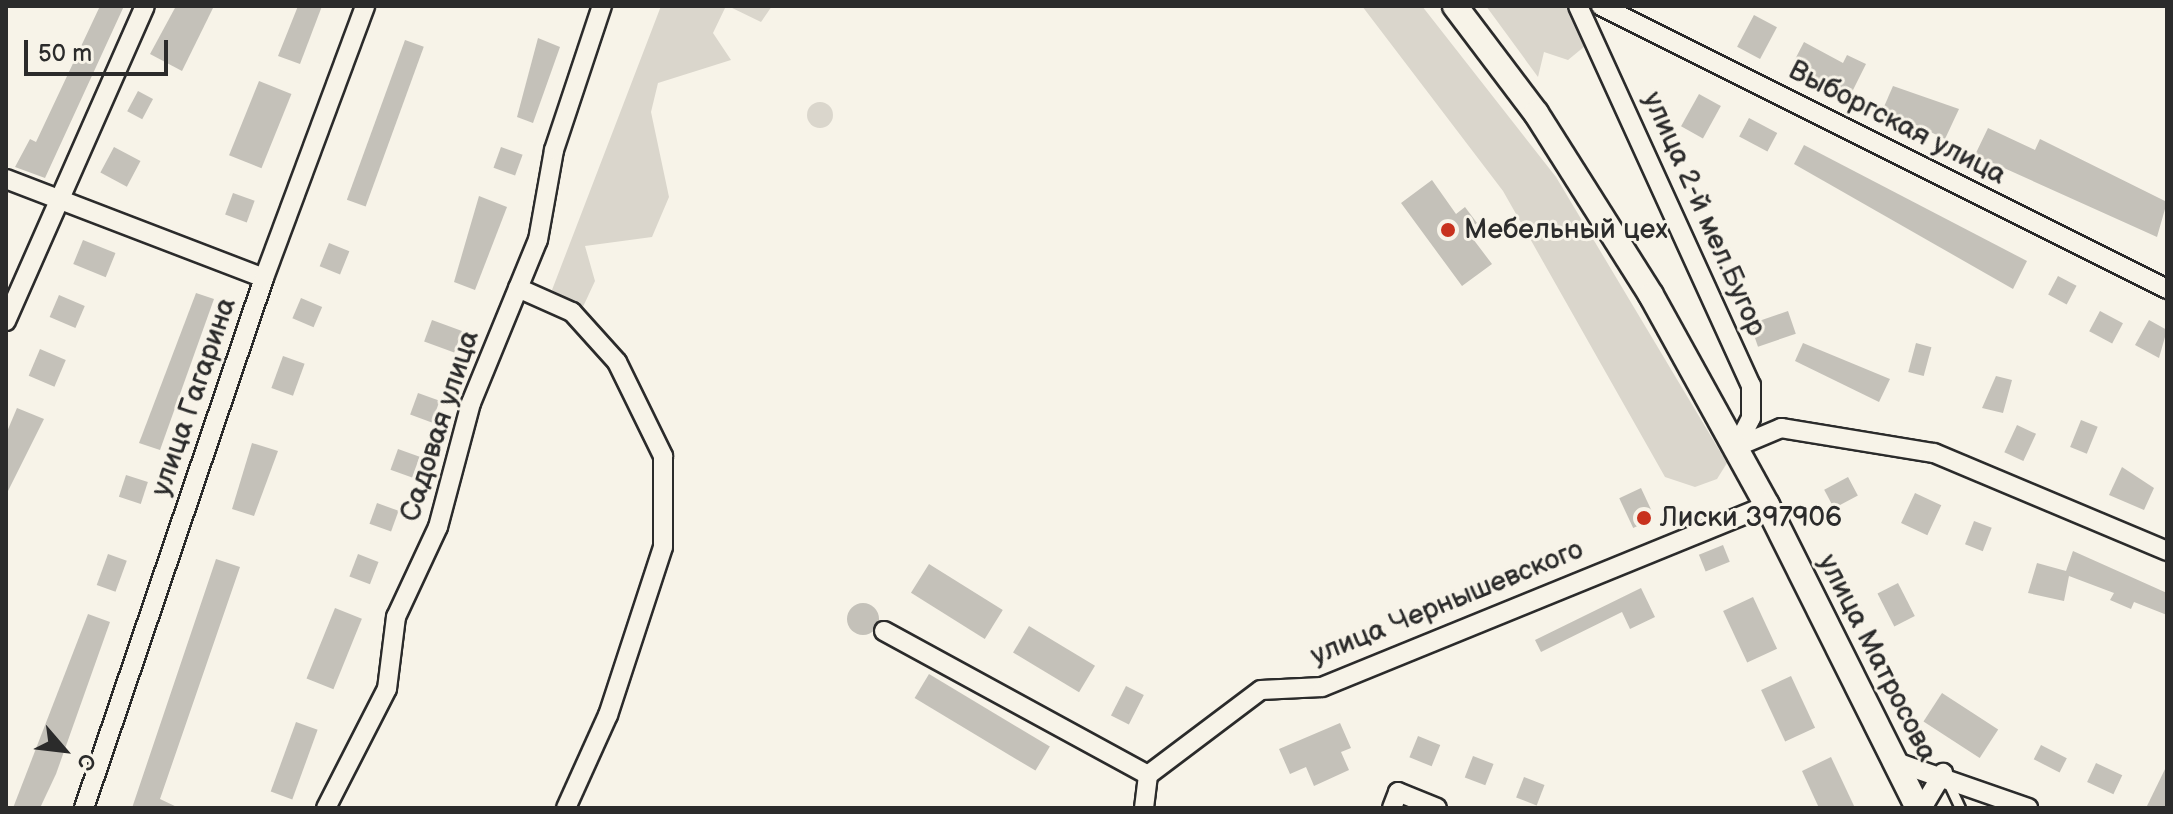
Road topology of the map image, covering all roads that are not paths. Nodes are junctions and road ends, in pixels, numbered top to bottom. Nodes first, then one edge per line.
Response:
1 (145, 6) edge
2 (365, 6) edge
3 (602, 6) edge
4 (1455, 6) edge
5 (1578, 6) edge
6 (1601, 6) edge
7 (6, 179) edge
8 (55, 196) junction
9 (264, 278) junction
10 (518, 288) junction
11 (2167, 289) edge
12 (6, 321) edge
13 (1736, 447) junction
14 (1767, 505) junction
15 (2167, 551) edge
16 (884, 631) dead end
17 (1896, 762) junction
18 (1943, 773) junction
19 (1148, 775) junction
20 (84, 808) edge
21 (326, 808) edge
22 (566, 808) edge
23 (1144, 808) edge
24 (1392, 808) edge
25 (1437, 808) edge
26 (1920, 808) edge
27 (1960, 808) edge
28 (2028, 808) edge

1 - 8 street
2 - 9 street, улица Гагарина
3 - 10 street, Садовая улица
4 - 13 main road, улица Матросова
5 - 13 street, улица 2-й мел.Бугор
6 - 11 street, Выборгская улица
7 - 8 street
8 - 9 street
8 - 12 street
9 - 20 street, улица Гагарина
10 - 21 street, Садовая улица
10 - 22 street
13 - 14 main road, улица Матросова
13 - 15 street
14 - 17 main road, улица Матросова
14 - 19 street, улица Чернышевского
16 - 19 street
17 - 18 street
17 - 26 main road, улица Матросова
18 - 26 street
18 - 27 lane
18 - 28 street
19 - 23 street
24 - 25 street

